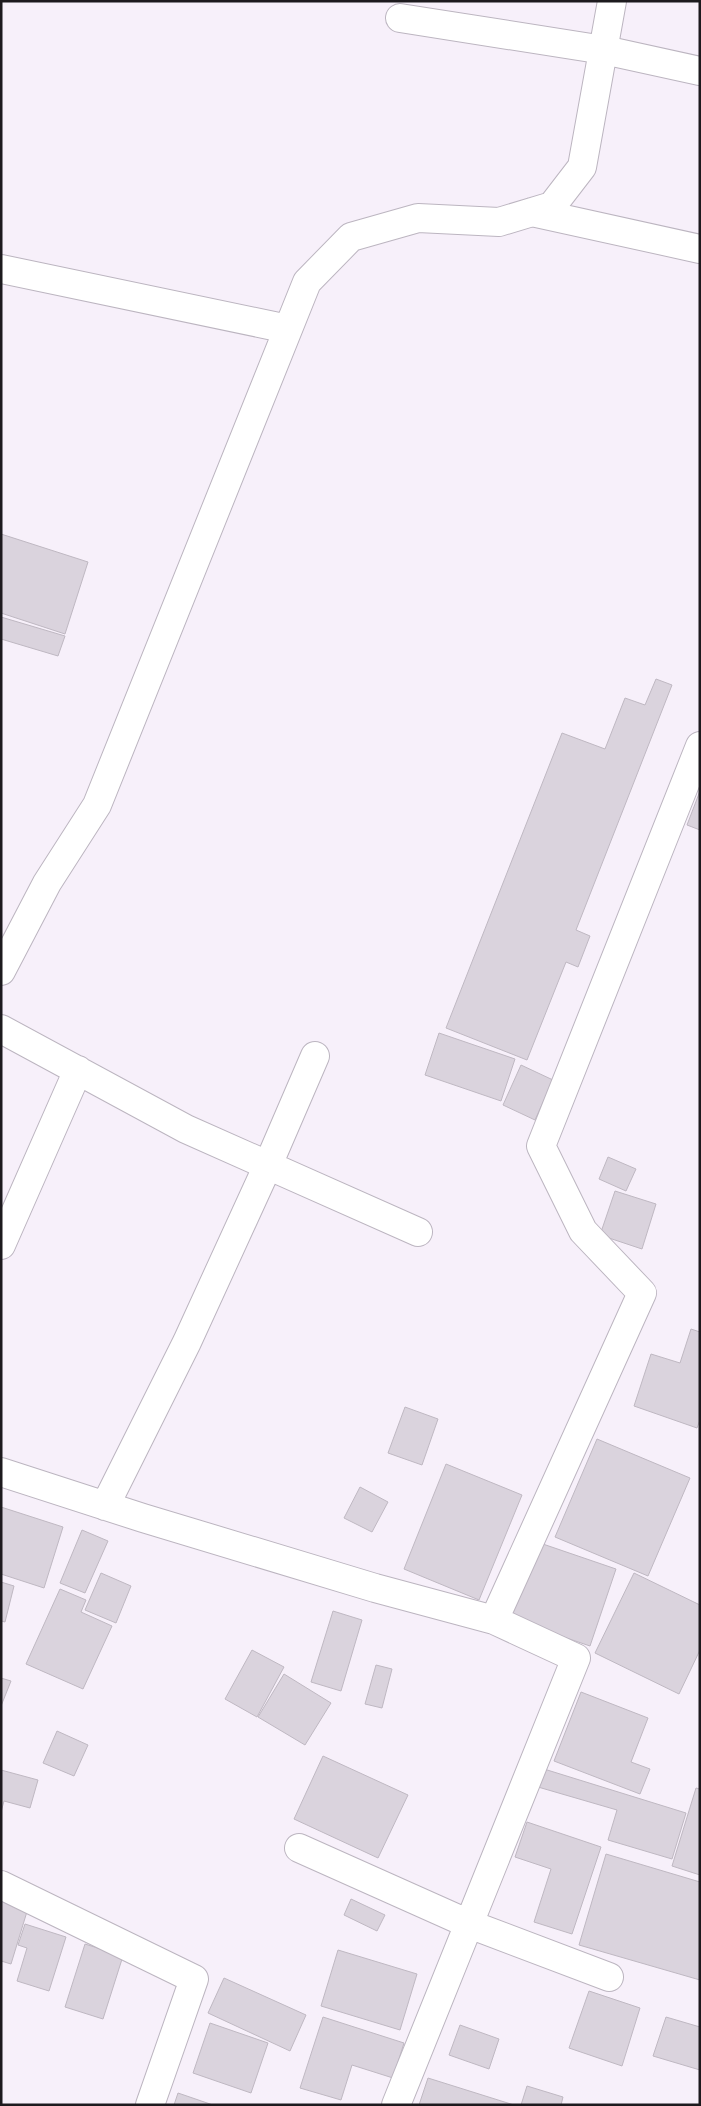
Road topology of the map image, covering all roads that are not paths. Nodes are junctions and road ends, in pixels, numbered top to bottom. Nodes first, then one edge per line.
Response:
1 (612, 1) edge
2 (400, 18) dead end
3 (604, 50) junction
4 (700, 71) edge
5 (532, 212) junction
6 (700, 249) edge
7 (1, 269) edge
8 (288, 329) junction
9 (700, 746) edge
10 (1, 971) edge
11 (1, 1029) edge
12 (315, 1056) dead end
13 (78, 1070) junction
14 (268, 1166) junction
15 (418, 1232) dead end
16 (1, 1245) edge
17 (1, 1472) edge
18 (105, 1506) junction
19 (494, 1620) junction
20 (299, 1848) dead end
21 (1, 1885) edge
22 (469, 1924) junction
23 (609, 1977) dead end
24 (150, 2105) edge
25 (396, 2105) edge

1 - 3 street
2 - 3 street
3 - 4 street
3 - 5 street
5 - 6 street
5 - 8 street
7 - 8 street
8 - 10 street
9 - 19 street
11 - 13 street
12 - 14 street
13 - 14 street
13 - 16 street
14 - 15 street
14 - 18 street
17 - 18 street
18 - 19 street
19 - 22 street
20 - 22 street
21 - 24 street
22 - 23 street
22 - 25 street

